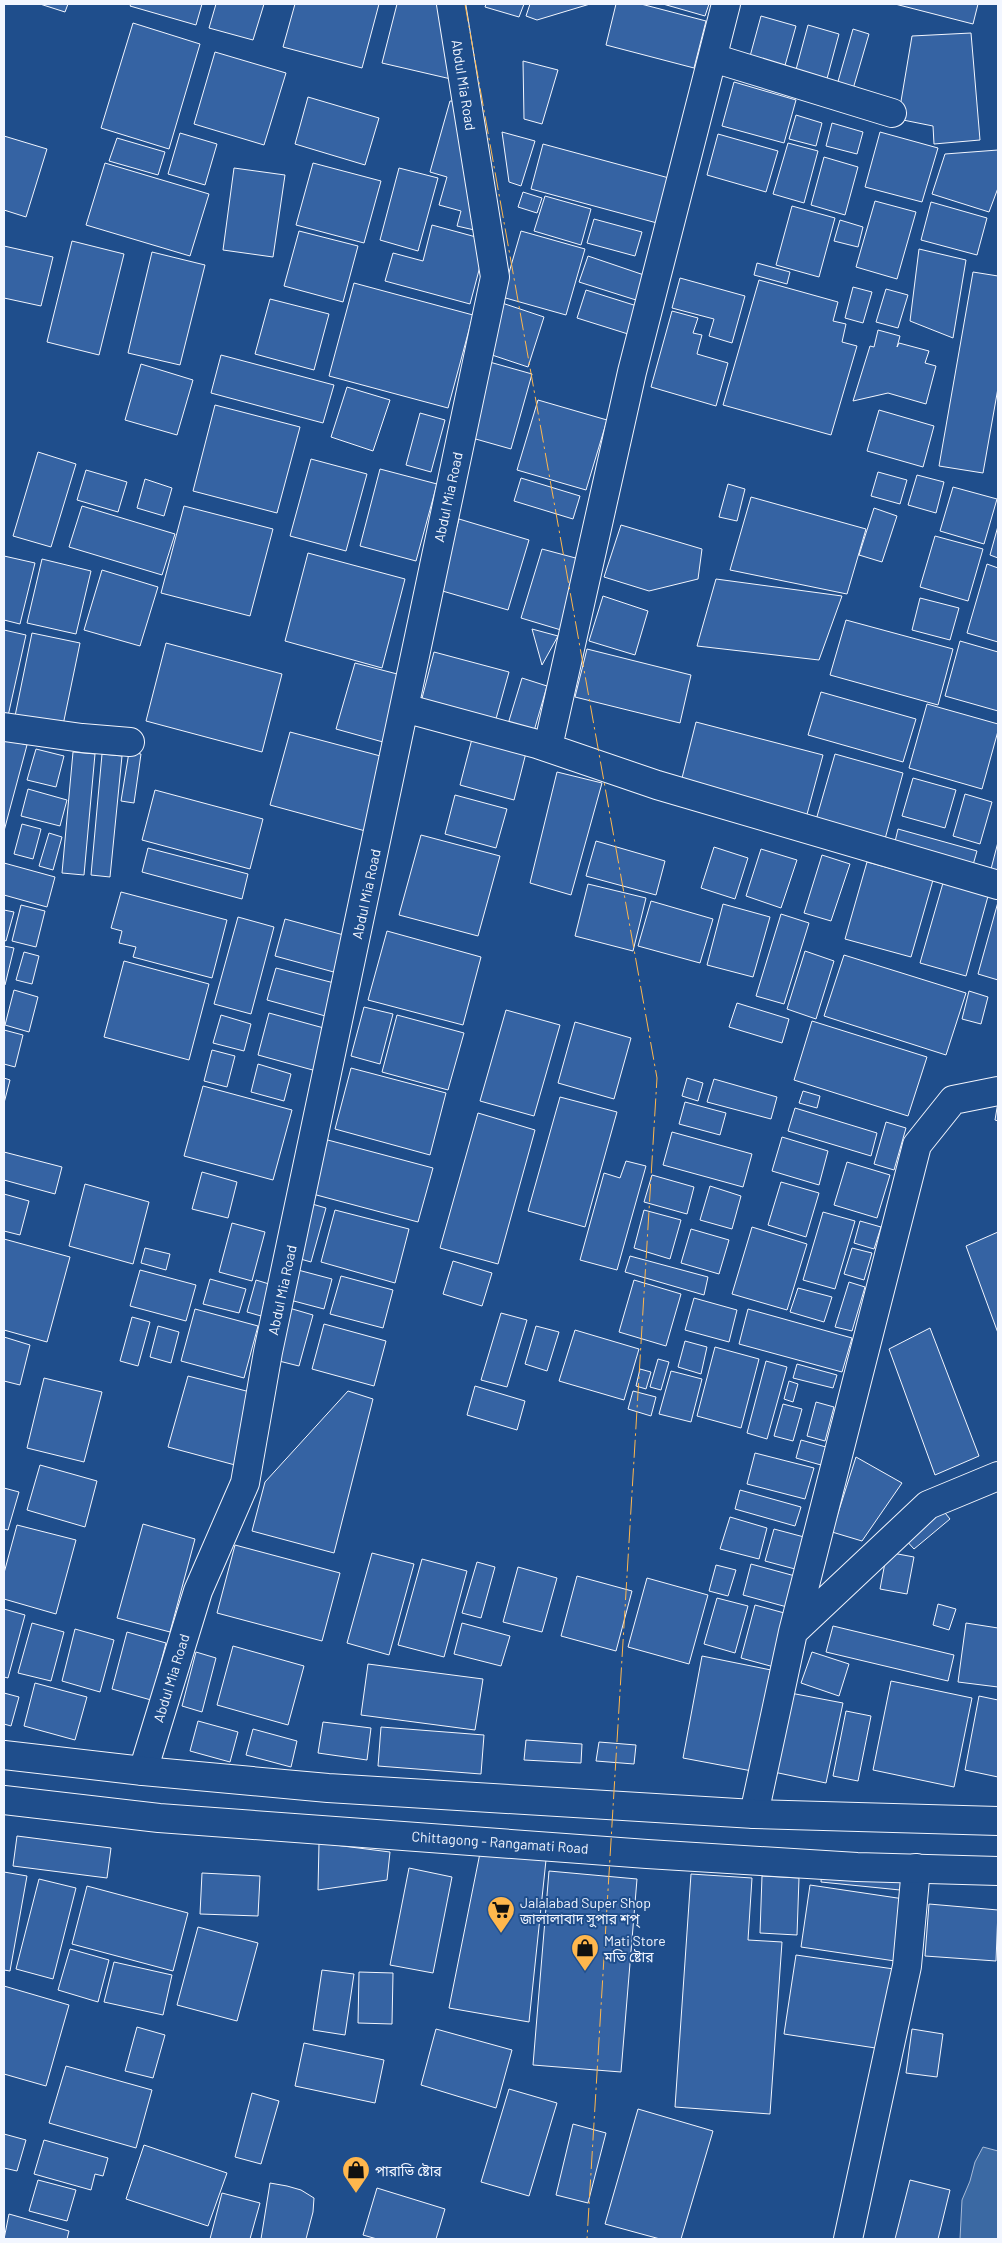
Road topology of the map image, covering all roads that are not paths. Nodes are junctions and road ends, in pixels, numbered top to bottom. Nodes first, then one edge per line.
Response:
1 (451, 4) edge
2 (726, 4) edge
3 (712, 58) junction
4 (892, 113) dead end
5 (404, 708) junction
6 (4, 726) edge
7 (130, 742) dead end
8 (548, 748) junction
9 (998, 885) edge
10 (998, 1090) edge
11 (998, 1476) edge
12 (793, 1632) junction
13 (4, 1755) edge
14 (143, 1771) junction
15 (4, 1800) edge
16 (754, 1814) junction
17 (998, 1821) edge
18 (916, 1868) junction
19 (998, 1871) edge
20 (848, 2239) edge

1 - 5 main road, Abdul Mia Road
2 - 3 main road
3 - 4 main road
3 - 8 main road
5 - 8 main road
5 - 14 main road, Abdul Mia Road
6 - 7 main road
8 - 9 main road
10 - 12 main road
11 - 12 main road
12 - 16 main road
13 - 14 main road
14 - 16 main road
15 - 18 main road, Chittagong - Rangamati Road
16 - 17 main road
18 - 19 main road, Chittagong - Rangamati Road
18 - 20 main road

